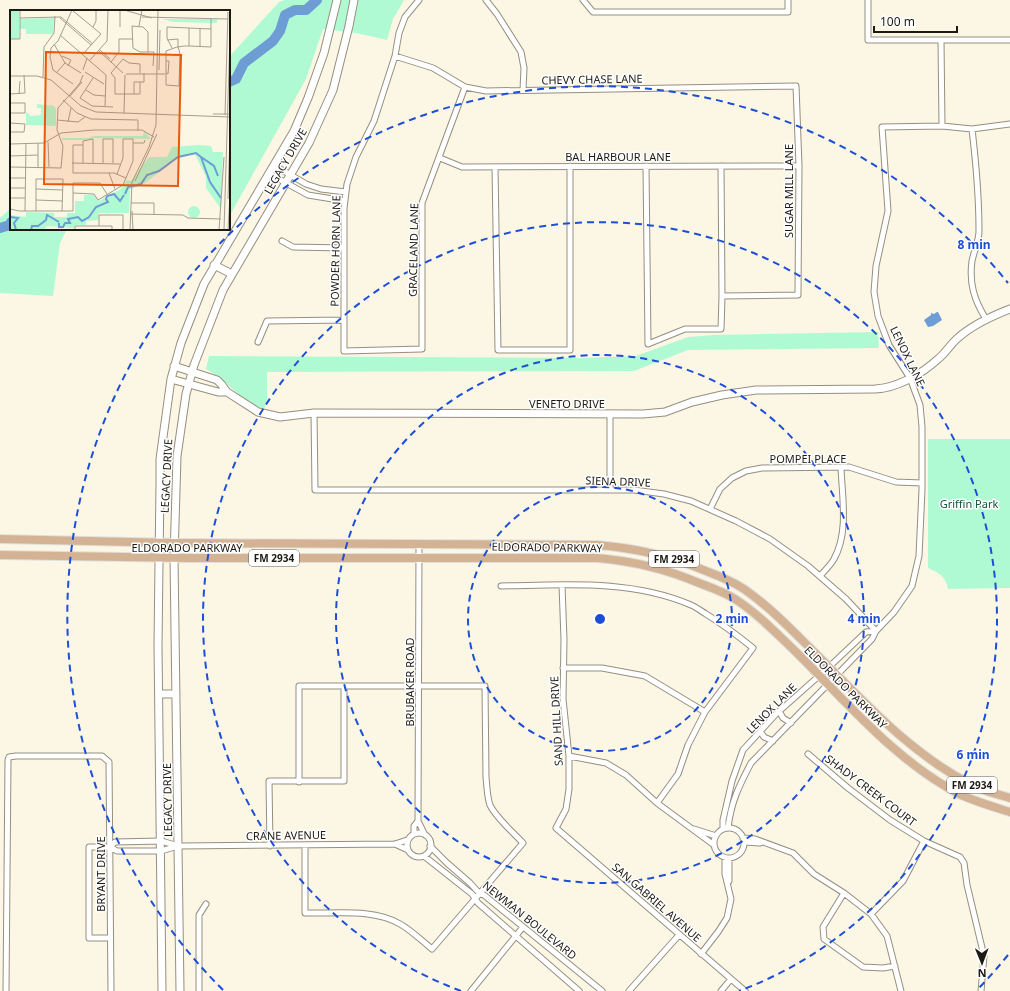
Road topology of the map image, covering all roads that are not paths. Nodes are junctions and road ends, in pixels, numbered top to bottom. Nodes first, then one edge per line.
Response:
1 (337, 0) edge
2 (354, 0) edge
3 (419, 0) edge
4 (486, 0) edge
5 (583, 0) edge
6 (788, 0) edge
7 (868, 0) edge
8 (941, 40) junction
9 (1010, 40) edge
10 (395, 56) junction
11 (796, 86) joint
12 (466, 87) junction
13 (523, 90) junction
14 (1010, 124) edge
15 (942, 126) junction
16 (972, 129) junction
17 (440, 158) junction
18 (274, 166) junction
19 (570, 166) junction
20 (646, 166) junction
21 (721, 166) junction
22 (799, 166) junction
23 (495, 167) junction
24 (270, 174) junction
25 (290, 175) junction
26 (285, 183) junction
27 (346, 192) junction
28 (345, 201) junction
29 (282, 241) dead end
30 (344, 248) junction
31 (214, 265) junction
32 (232, 274) junction
33 (722, 296) junction
34 (1010, 308) edge
35 (986, 319) junction
36 (344, 320) junction
37 (258, 342) dead end
38 (344, 351) joint
39 (174, 366) junction
40 (192, 371) junction
41 (910, 378) junction
42 (172, 379) junction
43 (188, 384) junction
44 (227, 392) junction
45 (314, 413) junction
46 (610, 414) junction
47 (841, 467) junction
48 (922, 483) junction
49 (610, 490) junction
50 (710, 509) junction
51 (0, 539) edge
52 (159, 543) junction
53 (175, 544) junction
54 (419, 544) junction
55 (0, 555) edge
56 (159, 558) junction
57 (174, 558) junction
58 (419, 558) junction
59 (820, 576) junction
60 (562, 585) junction
61 (501, 586) dead end
62 (876, 631) junction
63 (830, 667) junction
64 (563, 668) junction
65 (820, 675) junction
66 (838, 675) junction
67 (828, 684) junction
68 (344, 686) junction
69 (419, 686) junction
70 (159, 694) junction
71 (176, 694) junction
72 (779, 711) junction
73 (705, 712) junction
74 (791, 723) junction
75 (760, 731) junction
76 (773, 741) junction
77 (808, 754) dead end
78 (569, 756) junction
79 (299, 782) junction
80 (1010, 798) edge
81 (657, 803) junction
82 (1010, 812) edge
83 (418, 821) junction
84 (556, 828) joint
85 (691, 828) junction
86 (726, 829) junction
87 (414, 834) junction
88 (425, 835) junction
89 (716, 836) junction
90 (407, 840) junction
91 (744, 840) junction
92 (161, 841) junction
93 (924, 841) junction
94 (395, 844) junction
95 (305, 845) junction
96 (714, 845) junction
97 (179, 846) junction
98 (270, 846) junction
99 (430, 846) junction
100 (110, 847) junction
101 (408, 850) junction
102 (161, 851) junction
103 (424, 856) junction
104 (0, 858) edge
105 (7, 858) junction
106 (727, 859) junction
107 (844, 893) junction
108 (478, 896) junction
109 (206, 904) dead end
110 (871, 914) junction
111 (523, 927) junction
112 (679, 935) junction
113 (516, 936) junction
114 (110, 938) junction
115 (701, 954) junction
116 (895, 966) junction
117 (731, 979) junction
118 (6, 991) edge
119 (111, 991) edge
120 (162, 991) edge
121 (180, 991) edge
122 (199, 991) edge
123 (471, 991) edge
124 (579, 991) edge
125 (602, 991) edge
126 (629, 991) edge
127 (721, 991) edge
128 (745, 991) edge
129 (901, 991) edge
130 (981, 991) edge

1 - 18 main road, LEGACY DRIVE
2 - 25 main road, LEGACY DRIVE
3 - 10 street, POWDER HORN LANE
4 - 13 street
5 - 6 street
7 - 8 street
8 - 9 street
8 - 15 street
10 - 12 street, CHEVY CHASE LANE
10 - 27 street, POWDER HORN LANE
11 - 13 street, CHEVY CHASE LANE
11 - 22 street, SUGAR MILL LANE
12 - 13 street, CHEVY CHASE LANE
12 - 17 street, GRACELAND LANE
14 - 16 street
15 - 16 street
15 - 41 street, LENOX LANE
16 - 35 street
17 - 23 street, BAL HARBOUR LANE
17 - 38 street, GRACELAND LANE
18 - 24 main road, LEGACY DRIVE
18 - 25 street
19 - 20 street, BAL HARBOUR LANE
19 - 23 street, BAL HARBOUR LANE
19 - 23 street
20 - 21 street, BAL HARBOUR LANE
20 - 33 street
21 - 22 street, BAL HARBOUR LANE
21 - 33 street
22 - 33 street, SUGAR MILL LANE
24 - 26 street
24 - 31 main road, LEGACY DRIVE
25 - 26 main road, LEGACY DRIVE
25 - 27 street
26 - 28 street
26 - 32 main road, LEGACY DRIVE
27 - 28 street, POWDER HORN LANE
28 - 30 street, POWDER HORN LANE
29 - 30 street
30 - 36 street, POWDER HORN LANE
31 - 32 main road
31 - 39 main road, LEGACY DRIVE
32 - 40 main road, LEGACY DRIVE
34 - 35 main road, VENETO DRIVE
35 - 41 main road, VENETO DRIVE
36 - 37 street
36 - 38 street, POWDER HORN LANE
39 - 40 main road, VENETO DRIVE
39 - 42 main road, LEGACY DRIVE
40 - 43 main road, LEGACY DRIVE
40 - 44 main road, VENETO DRIVE
41 - 46 main road, VENETO DRIVE
41 - 48 street, LENOX LANE
42 - 43 main road, VENETO DRIVE
42 - 52 main road, LEGACY DRIVE
43 - 44 main road, VENETO DRIVE
43 - 53 main road, LEGACY DRIVE
44 - 45 main road, VENETO DRIVE
45 - 46 main road, VENETO DRIVE
45 - 49 street, SIENA DRIVE
46 - 49 street
47 - 48 street, POMPEI PLACE
47 - 50 street, POMPEI PLACE
47 - 59 street
48 - 62 street, LENOX LANE
49 - 50 street, SIENA DRIVE
50 - 59 street, SIENA DRIVE
51 - 52 main road, ELDORADO PARKWAY / FM 2934
52 - 53 main road, ELDORADO PARKWAY / FM 2934
52 - 56 main road, LEGACY DRIVE
53 - 54 main road, ELDORADO PARKWAY / FM 2934
53 - 57 main road, LEGACY DRIVE
54 - 58 street, BRUBAKER ROAD
54 - 63 main road, ELDORADO PARKWAY / FM 2934
55 - 56 main road, ELDORADO PARKWAY / FM 2934
56 - 57 main road, ELDORADO PARKWAY / FM 2934
56 - 70 main road, LEGACY DRIVE
57 - 58 main road, ELDORADO PARKWAY / FM 2934
57 - 71 main road, LEGACY DRIVE
58 - 65 main road, ELDORADO PARKWAY / FM 2934
58 - 69 street, BRUBAKER ROAD
59 - 62 street, SIENA DRIVE
60 - 61 street
60 - 64 street, SAND HILL DRIVE
60 - 73 street
62 - 63 street, LENOX LANE
62 - 66 street, LENOX LANE
63 - 65 street, LENOX LANE
63 - 66 main road, ELDORADO PARKWAY / FM 2934
64 - 73 street
64 - 78 street, SAND HILL DRIVE
65 - 67 main road, ELDORADO PARKWAY / FM 2934
65 - 72 street, LENOX LANE
66 - 67 street, LENOX LANE
66 - 80 main road, ELDORADO PARKWAY / FM 2934
67 - 74 street, LENOX LANE
67 - 82 main road, ELDORADO PARKWAY / FM 2934
68 - 69 street
68 - 79 street
68 - 79 street
69 - 83 street, BRUBAKER ROAD
69 - 108 street
70 - 71 main road
70 - 92 main road, LEGACY DRIVE
71 - 97 main road, LEGACY DRIVE
72 - 74 street
72 - 75 street, LENOX LANE
73 - 81 street
74 - 76 street, LENOX LANE
75 - 76 street
75 - 86 street, LENOX LANE
76 - 86 street, LENOX LANE
77 - 93 street, SHADY CREEK COURT
78 - 81 street
78 - 84 street, SAND HILL DRIVE
79 - 98 street
81 - 85 street
83 - 87 street, BRUBAKER ROAD
83 - 88 street, BRUBAKER ROAD
84 - 112 street, SAN GABRIEL AVENUE
85 - 89 street
85 - 96 street
86 - 89 street
86 - 91 street
87 - 88 street
87 - 90 street
88 - 99 street
89 - 96 street
90 - 94 street, CRANE AVENUE
90 - 101 street
91 - 106 street
91 - 107 street
92 - 97 street, CRANE AVENUE
92 - 100 street, CRANE AVENUE
92 - 102 main road, LEGACY DRIVE
93 - 110 street
93 - 130 street, SHADY CREEK COURT
94 - 95 street, CRANE AVENUE
94 - 101 street, CRANE AVENUE
95 - 98 street, CRANE AVENUE
95 - 108 street
96 - 106 street
97 - 98 street, CRANE AVENUE
97 - 102 street, CRANE AVENUE
97 - 121 main road, LEGACY DRIVE
99 - 103 street
99 - 108 street, NEWMAN BOULEVARD
100 - 102 street, CRANE AVENUE
100 - 105 street, BRYANT DRIVE
100 - 114 street, BRYANT DRIVE
100 - 114 street
101 - 103 street
102 - 120 main road, LEGACY DRIVE
103 - 108 street, NEWMAN BOULEVARD
104 - 105 street
105 - 118 street
106 - 115 street
107 - 110 street
107 - 116 street
108 - 111 street, NEWMAN BOULEVARD
108 - 113 street, NEWMAN BOULEVARD
109 - 122 street
110 - 116 street
111 - 113 street
111 - 125 street, NEWMAN BOULEVARD
112 - 115 street, SAN GABRIEL AVENUE
112 - 126 street
113 - 123 street
113 - 124 street, NEWMAN BOULEVARD
114 - 119 street, BRYANT DRIVE
115 - 117 street, SAN GABRIEL AVENUE
116 - 129 street
117 - 127 street
117 - 128 street, SAN GABRIEL AVENUE

